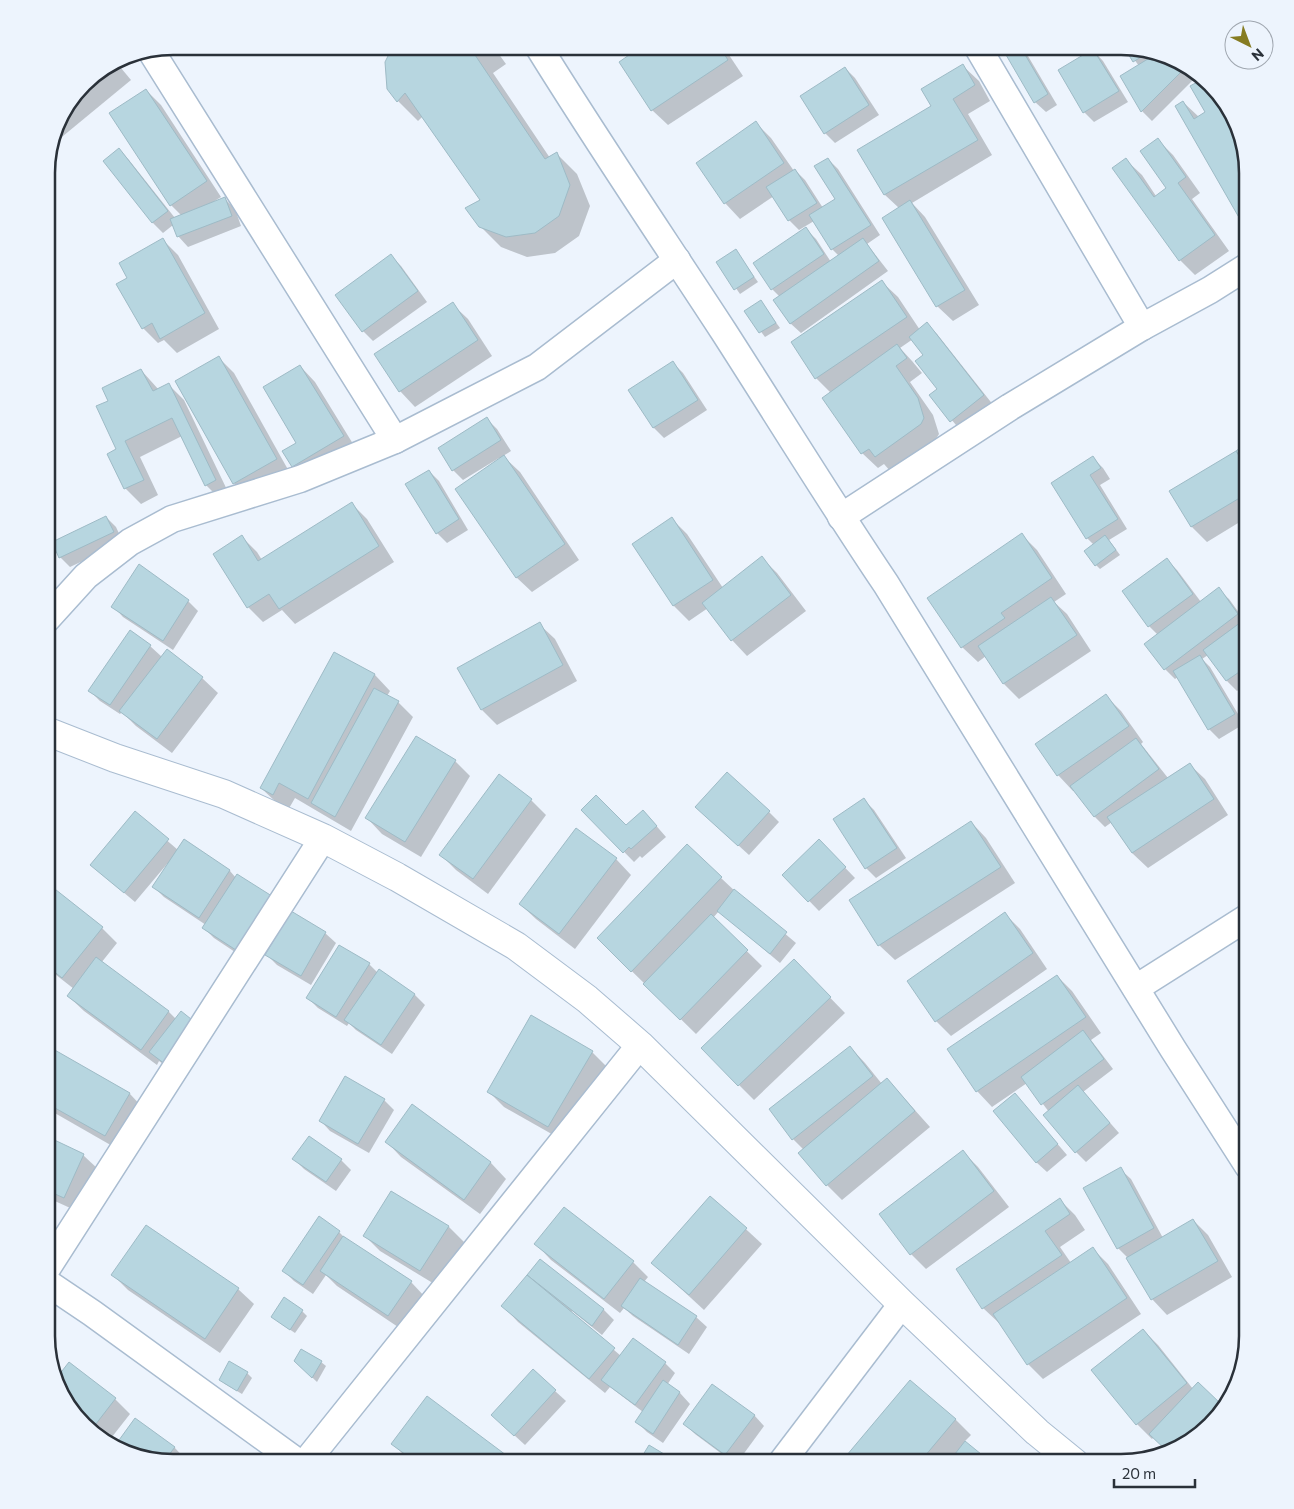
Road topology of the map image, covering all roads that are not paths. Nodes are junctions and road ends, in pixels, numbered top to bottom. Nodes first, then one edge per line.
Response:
1 (544, 55) edge
2 (982, 55) edge
3 (154, 56) edge
4 (677, 260) junction
5 (1239, 272) edge
6 (1142, 326) junction
7 (395, 440) junction
8 (841, 517) junction
9 (55, 610) edge
10 (55, 735) edge
11 (323, 838) junction
12 (1239, 923) edge
13 (1136, 988) junction
14 (640, 1045) junction
15 (1239, 1152) edge
16 (55, 1256) edge
17 (55, 1288) edge
18 (902, 1304) junction
19 (287, 1454) edge
20 (311, 1454) edge
21 (788, 1454) edge
22 (1064, 1454) edge

1 - 4 street
2 - 6 street
3 - 7 street
4 - 7 street
4 - 8 street
5 - 6 street
6 - 8 street
7 - 9 street
8 - 13 street
10 - 11 street
11 - 14 street
11 - 16 street
12 - 13 street
13 - 15 street
14 - 18 street
14 - 20 street
17 - 19 street
18 - 21 street
18 - 22 street

